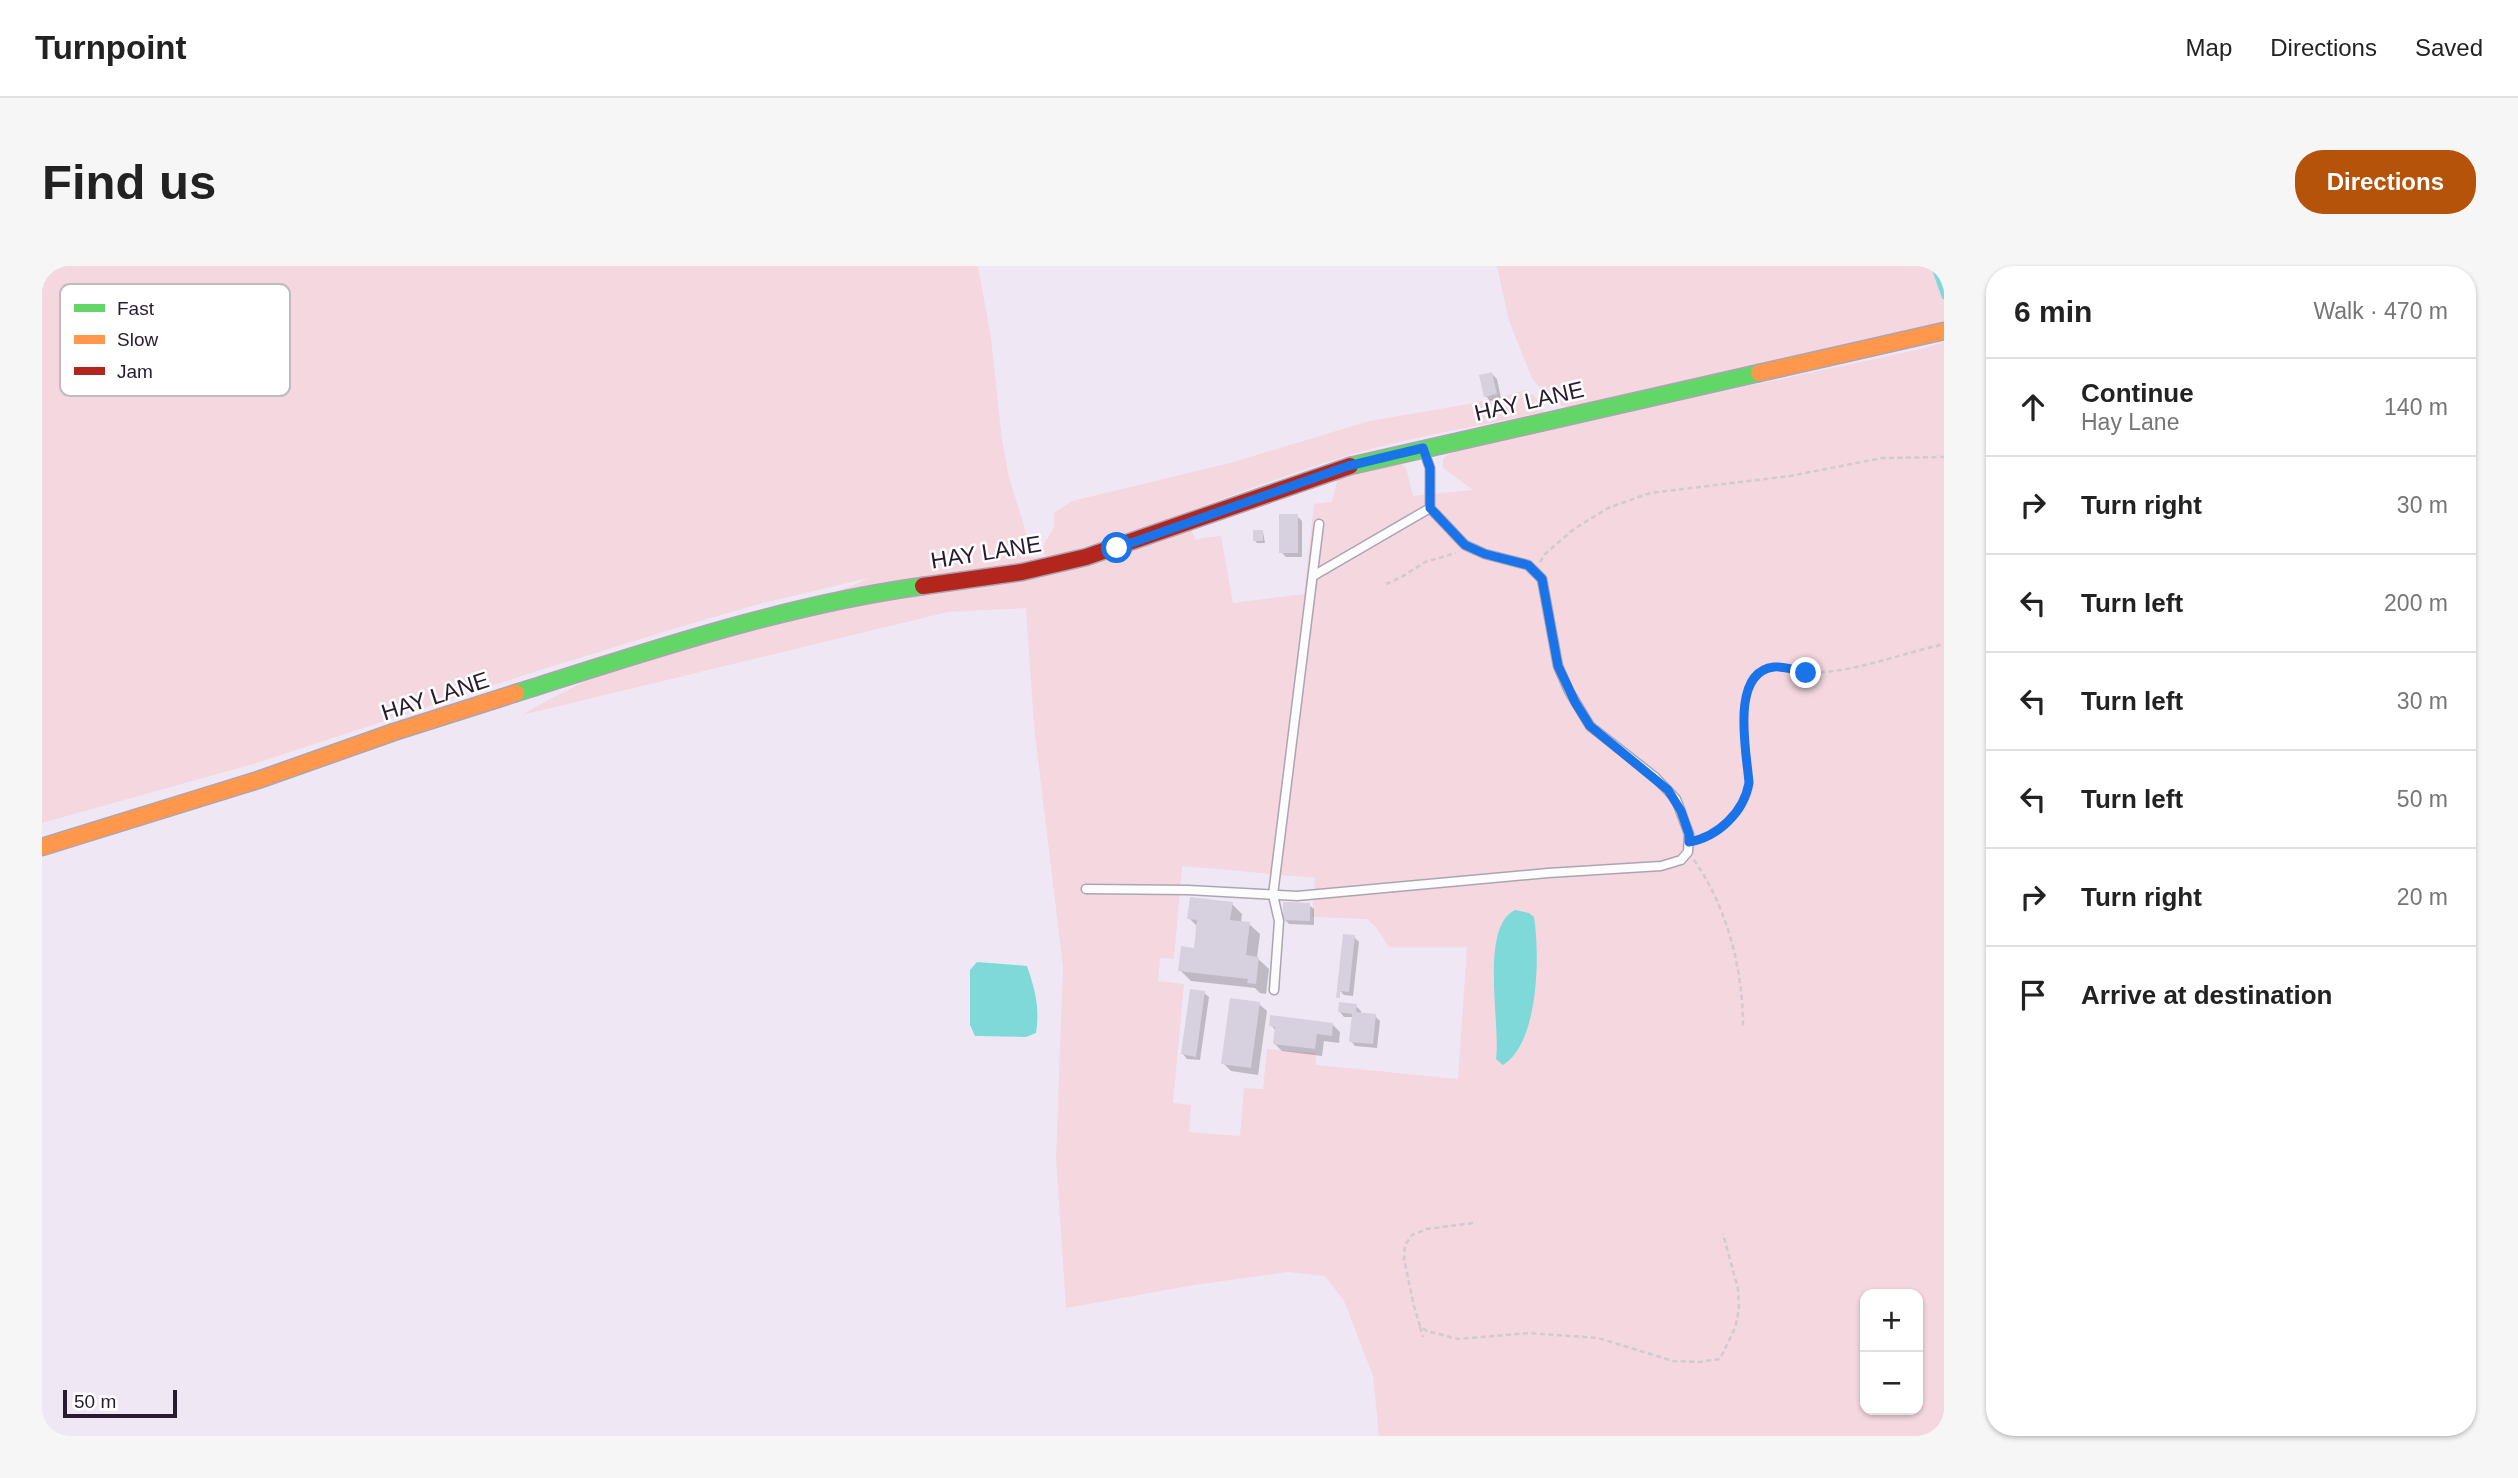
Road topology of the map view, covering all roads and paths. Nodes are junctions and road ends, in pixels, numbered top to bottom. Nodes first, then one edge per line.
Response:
1 (1941, 266) edge
2 (1944, 271) edge
3 (1944, 331) edge
4 (1423, 448) junction
5 (1944, 457) edge
6 (1430, 508) junction
7 (1319, 524) dead end
8 (1471, 548) junction
9 (1535, 571) junction
10 (1313, 576) junction
11 (1386, 584) dead end
12 (1944, 644) edge
13 (1689, 842) junction
14 (42, 847) edge
15 (1688, 852) junction
16 (1086, 888) dead end
17 (1273, 895) junction
18 (1274, 990) dead end
19 (1742, 1026) dead end
20 (1473, 1223) dead end
21 (1723, 1234) dead end
22 (1420, 1326) junction
23 (1423, 1337) dead end

1 - 2 path
3 - 4 street, HAY LANE
4 - 6 lane
4 - 14 street, HAY LANE
5 - 9 path
6 - 8 lane
6 - 10 lane
7 - 10 lane
8 - 9 lane
8 - 11 path
9 - 13 lane
10 - 17 lane
12 - 13 path
13 - 15 lane
15 - 17 lane
15 - 19 path
16 - 17 lane
17 - 18 lane
20 - 22 path
21 - 22 path
22 - 23 path

